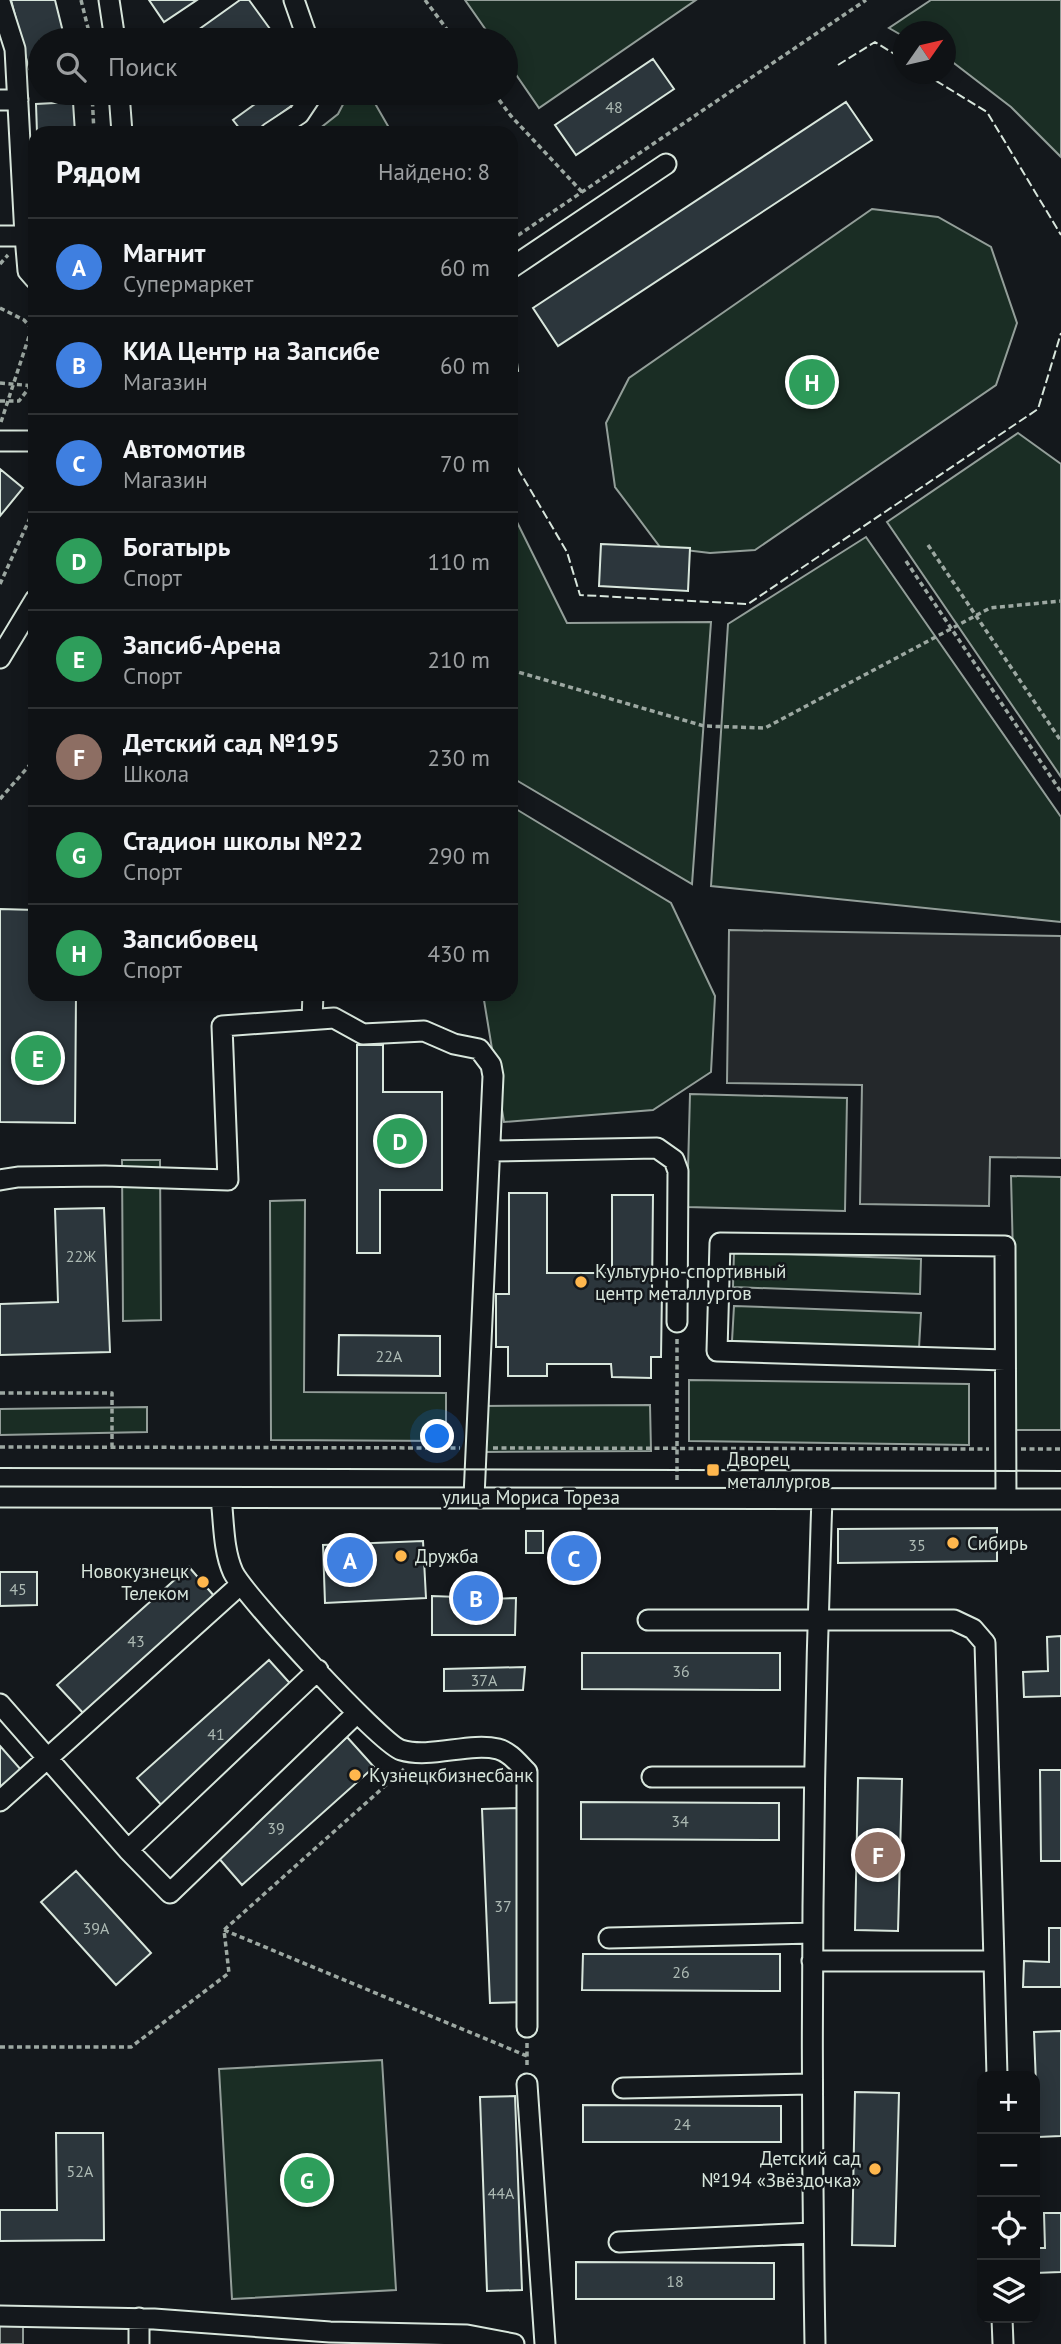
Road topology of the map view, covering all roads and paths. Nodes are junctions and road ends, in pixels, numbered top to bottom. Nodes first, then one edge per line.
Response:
1 (81, 0) edge
2 (109, 0) edge
3 (294, 0) edge
4 (425, 0) edge
5 (866, 0) edge
6 (0, 2) edge
7 (88, 28) edge
8 (113, 28) edge
9 (303, 28) edge
10 (446, 28) edge
11 (9, 100) edge
12 (93, 105) edge
13 (120, 105) edge
14 (305, 105) edge
15 (503, 105) edge
16 (94, 126) edge
17 (121, 126) edge
18 (281, 126) edge
19 (666, 164) dead end
20 (582, 192) junction
21 (518, 235) edge
22 (0, 236) edge
23 (25, 236) junction
24 (518, 263) edge
25 (28, 271) edge
26 (0, 307) edge
27 (28, 327) edge
28 (28, 344) edge
29 (0, 383) edge
30 (14, 383) junction
31 (28, 385) edge
32 (28, 391) edge
33 (0, 401) edge
34 (8, 401) junction
35 (0, 425) edge
36 (0, 441) edge
37 (28, 441) edge
38 (28, 522) edge
39 (928, 545) dead end
40 (906, 561) dead end
41 (0, 584) edge
42 (1061, 601) edge
43 (28, 612) edge
44 (976, 616) junction
45 (951, 629) junction
46 (0, 658) edge
47 (518, 672) edge
48 (1061, 741) edge
49 (28, 767) edge
50 (1061, 792) edge
51 (0, 800) edge
52 (313, 1001) edge
53 (312, 1019) junction
54 (491, 1151) junction
55 (0, 1180) edge
56 (677, 1322) joint
57 (1005, 1360) junction
58 (0, 1393) edge
59 (0, 1447) edge
60 (112, 1447) junction
61 (475, 1448) junction
62 (677, 1448) junction
63 (1006, 1449) junction
64 (1061, 1449) edge
65 (677, 1469) dead end
66 (0, 1497) edge
67 (474, 1497) junction
68 (221, 1498) junction
69 (822, 1498) junction
70 (1006, 1499) junction
71 (1061, 1499) edge
72 (240, 1585) junction
73 (820, 1619) junction
74 (648, 1620) dead end
75 (318, 1670) junction
76 (0, 1704) edge
77 (356, 1714) junction
78 (414, 1753) junction
79 (49, 1759) junction
80 (652, 1777) dead end
81 (814, 1777) junction
82 (0, 1801) edge
83 (128, 1850) junction
84 (223, 1930) junction
85 (812, 1933) junction
86 (609, 1938) dead end
87 (812, 1961) junction
88 (994, 1961) junction
89 (527, 2027) joint
90 (0, 2047) edge
91 (527, 2056) junction
92 (997, 2071) edge
93 (527, 2084) joint
94 (810, 2084) junction
95 (623, 2088) dead end
96 (813, 2232) junction
97 (619, 2242) dead end
98 (0, 2316) edge
99 (139, 2318) junction
100 (1002, 2323) edge
101 (330, 2338) edge
102 (139, 2344) edge
103 (514, 2344) edge
104 (545, 2344) edge
105 (815, 2344) edge
106 (1003, 2344) edge

1 - 7 path
2 - 8 street
3 - 9 street
4 - 10 path
5 - 20 path
6 - 11 street
11 - 23 street
12 - 16 path
13 - 17 street
14 - 18 street
15 - 20 path
19 - 24 street
20 - 21 path
22 - 23 street
23 - 25 street
26 - 27 path
28 - 30 path
29 - 30 path
30 - 31 path
30 - 34 path
32 - 34 path
33 - 34 path
34 - 35 path
36 - 37 street
38 - 41 path
39 - 44 path
40 - 45 path
42 - 44 path
43 - 46 street
44 - 45 path
44 - 48 path
45 - 47 path
45 - 50 path
49 - 51 path
52 - 53 street
53 - 54 street
53 - 55 street
54 - 56 street
54 - 61 street
56 - 62 path
57 - 57 street
57 - 63 street
58 - 60 path
59 - 60 path
60 - 61 path
61 - 62 path
61 - 67 street
62 - 63 path
62 - 65 path
63 - 64 path
63 - 70 street
66 - 68 street, улица Мориса Тореза
67 - 68 street, улица Мориса Тореза
67 - 69 street, улица Мориса Тореза
68 - 72 street
69 - 70 street, улица Мориса Тореза
69 - 73 street
70 - 71 street, улица Мориса Тореза
72 - 75 street
72 - 79 street
73 - 74 street
73 - 81 street
73 - 88 street
75 - 77 street
75 - 83 street
76 - 79 street
77 - 78 street
77 - 83 street
78 - 84 path
78 - 89 street
79 - 82 street
79 - 83 street
80 - 81 street
81 - 85 street
84 - 90 path
84 - 91 path
85 - 86 street
85 - 87 street
87 - 88 street
87 - 94 street
88 - 92 street
89 - 91 path
91 - 93 path
93 - 104 street
94 - 95 street
94 - 96 street
96 - 97 street
96 - 105 street
98 - 99 street
99 - 101 street
99 - 102 street
100 - 106 street
101 - 103 street

